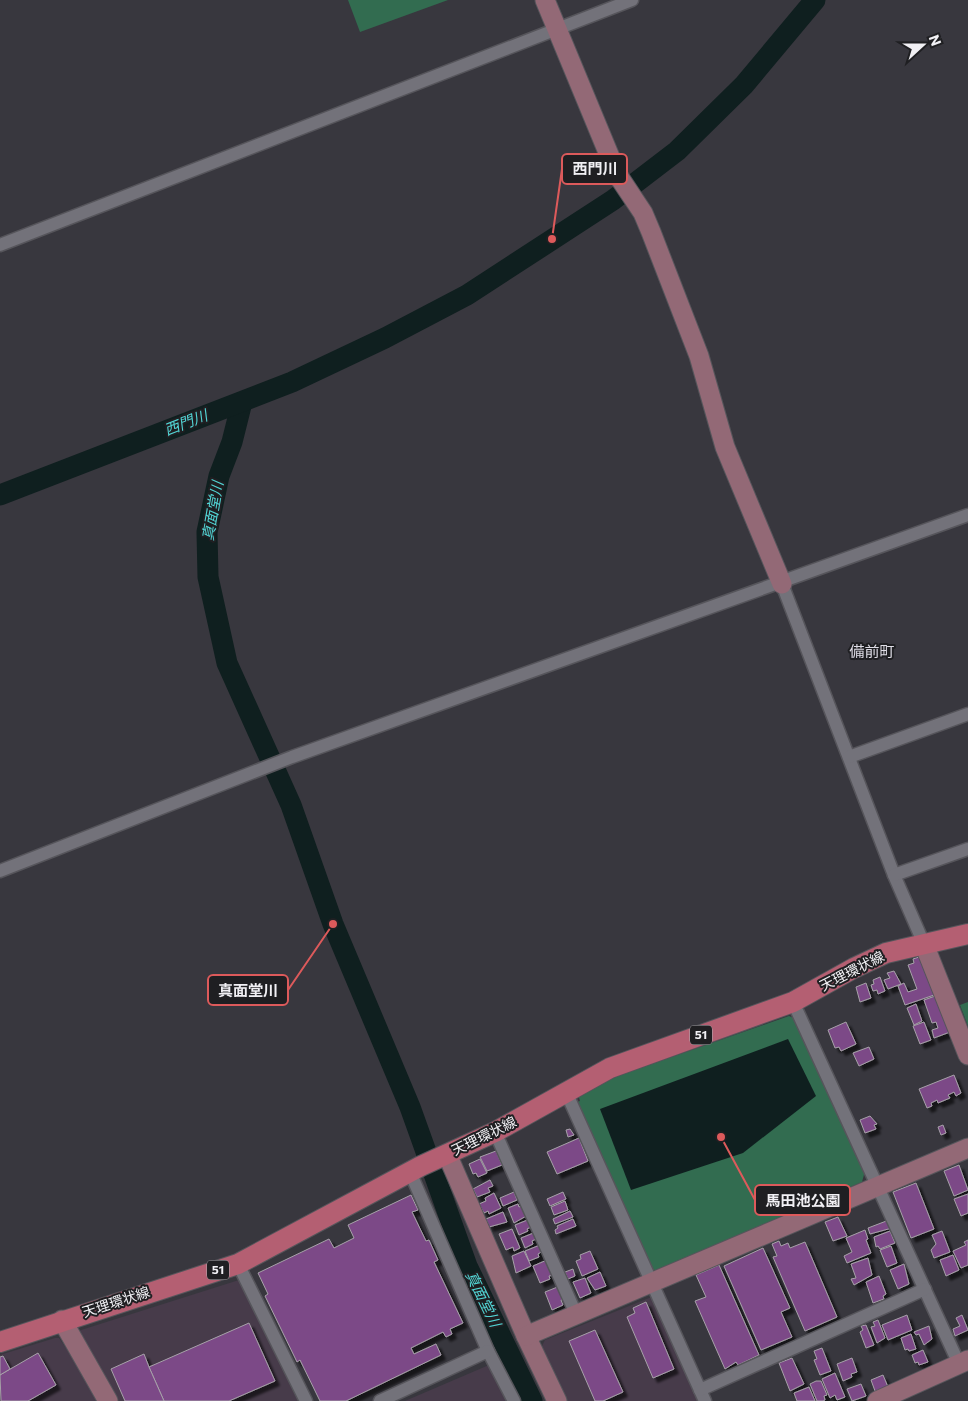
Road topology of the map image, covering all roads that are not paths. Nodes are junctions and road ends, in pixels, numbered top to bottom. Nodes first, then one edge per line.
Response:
1 (545, 0) edge
2 (632, 0) edge
3 (558, 30) junction
4 (0, 245) edge
5 (968, 516) edge
6 (782, 584) junction
7 (968, 714) edge
8 (849, 758) junction
9 (968, 849) edge
10 (0, 871) edge
11 (894, 875) junction
12 (968, 934) edge
13 (924, 944) junction
14 (792, 1002) junction
15 (968, 1055) edge
16 (566, 1092) junction
17 (495, 1132) junction
18 (968, 1148) edge
19 (444, 1155) junction
20 (415, 1169) junction
21 (877, 1187) junction
22 (238, 1264) junction
23 (651, 1281) junction
24 (924, 1289) junction
25 (576, 1314) junction
26 (62, 1320) junction
27 (526, 1336) junction
28 (0, 1342) edge
29 (488, 1351) junction
30 (964, 1362) edge
31 (702, 1395) edge
32 (108, 1401) edge
33 (306, 1401) edge
34 (380, 1401) edge
35 (514, 1401) edge
36 (557, 1401) edge
37 (877, 1401) edge

1 - 3 street
2 - 3 street
3 - 4 street
3 - 6 street
5 - 6 street
6 - 8 street
6 - 10 street
7 - 8 street
8 - 11 street
9 - 11 street
11 - 13 street
12 - 13 main road, 天理環状線 / 51
13 - 14 main road, 天理環状線 / 51
13 - 15 street
14 - 16 main road, 天理環状線 / 51
14 - 21 street
16 - 17 main road, 天理環状線 / 51
16 - 23 street
17 - 19 main road, 天理環状線 / 51
17 - 25 street
18 - 21 street
19 - 20 main road, 天理環状線 / 51
19 - 27 street
20 - 22 main road, 天理環状線 / 51
20 - 29 street
21 - 23 street
21 - 24 street
22 - 26 main road, 天理環状線 / 51
22 - 33 street
23 - 25 street
23 - 31 street
24 - 30 street
24 - 31 street
25 - 27 street
26 - 28 main road, 天理環状線 / 51
26 - 32 street
27 - 36 street
29 - 34 street
29 - 35 street
30 - 37 street

